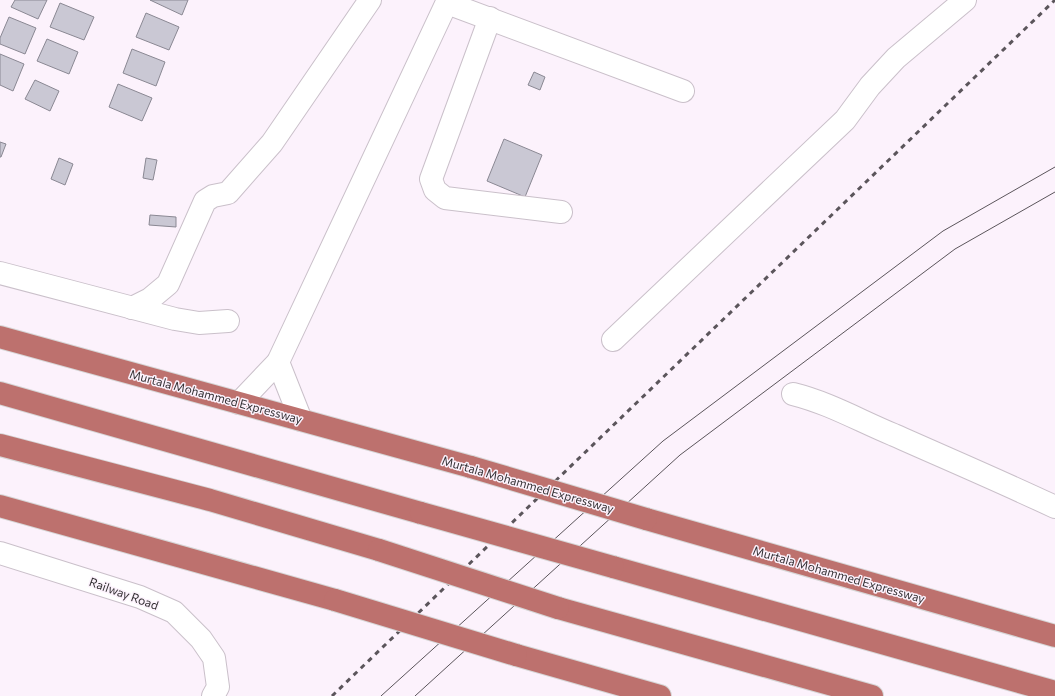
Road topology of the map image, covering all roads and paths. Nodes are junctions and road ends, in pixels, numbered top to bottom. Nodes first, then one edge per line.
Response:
1 (370, 0) edge
2 (965, 0) edge
3 (448, 1) edge
4 (490, 18) junction
5 (683, 91) dead end
6 (561, 212) dead end
7 (0, 273) edge
8 (132, 308) junction
9 (228, 321) dead end
10 (0, 337) edge
11 (613, 340) dead end
12 (278, 362) junction
13 (0, 393) edge
14 (793, 394) dead end
15 (239, 402) junction
16 (301, 420) junction
17 (0, 445) edge
18 (0, 495) edge
19 (0, 506) edge
20 (1055, 507) edge
21 (30, 514) junction
22 (0, 553) edge
23 (1055, 636) edge
24 (1055, 692) edge
25 (213, 696) edge
26 (660, 696) edge
27 (872, 696) edge

1 - 8 street
2 - 11 street
3 - 4 street
3 - 12 street
4 - 5 street
4 - 6 street
7 - 8 street
8 - 9 street
10 - 15 highway, Murtala Mohammed Expressway
12 - 15 street
12 - 16 street
13 - 24 highway, bridge
14 - 20 street
15 - 16 highway, Murtala Mohammed Expressway
16 - 23 highway, Murtala Mohammed Expressway, bridge
17 - 27 highway, bridge
18 - 21 highway
19 - 21 highway
21 - 26 highway, bridge
22 - 25 street, Railway Road

